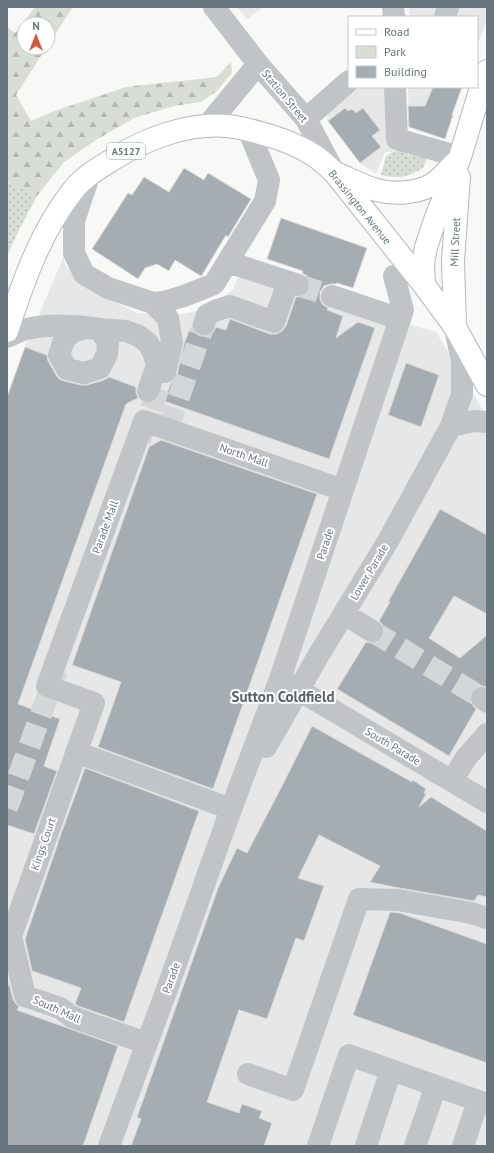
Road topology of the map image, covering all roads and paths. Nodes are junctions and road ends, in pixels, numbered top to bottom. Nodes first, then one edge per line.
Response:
1 (214, 7) edge
2 (258, 64) junction
3 (487, 71) edge
4 (348, 82) edge
5 (395, 88) edge
6 (306, 119) junction
7 (206, 126) junction
8 (248, 129) junction
9 (460, 157) junction
10 (334, 172) junction
11 (88, 176) junction
12 (228, 262) junction
13 (394, 276) dead end
14 (424, 285) junction
15 (13, 290) edge
16 (332, 296) tunnel mouth
17 (153, 303) junction
18 (400, 319) junction
19 (204, 324) tunnel mouth
20 (455, 327) junction
21 (7, 331) edge
22 (7, 336) edge
23 (164, 372) tunnel mouth
24 (487, 385) edge
25 (148, 391) tunnel mouth
26 (144, 420) joint
27 (487, 422) edge
28 (451, 426) junction
29 (343, 490) junction
30 (344, 614) junction
31 (372, 631) tunnel mouth
32 (280, 679) junction
33 (298, 690) junction
34 (487, 734) edge
35 (265, 748) joint
36 (76, 752) junction
37 (452, 781) junction
38 (487, 802) edge
39 (231, 809) junction
40 (487, 918) edge
41 (11, 936) joint
42 (146, 1044) junction
43 (391, 1070) junction
44 (248, 1074) dead end
45 (436, 1086) junction
46 (482, 1102) edge
47 (109, 1146) edge
48 (318, 1146) edge
49 (366, 1146) edge
50 (415, 1146) edge
51 (463, 1146) edge

1 - 2 street, Station Street
2 - 6 street, Station Street
2 - 7 street, Station Street
3 - 9 main road, Mill Street / A5127
4 - 6 street
5 - 9 street
6 - 10 street, Station Street
7 - 8 main road, Brassington Avenue / A5127
7 - 11 main road, Brassington Avenue / A5127
8 - 10 main road, Brassington Avenue / A5127
8 - 12 street
9 - 10 main road, Mill Street / A5127
9 - 14 main road, Mill Street
9 - 20 main road, Mill Street
10 - 14 main road, Brassington Avenue / A5127
11 - 15 main road, Brassington Avenue / A5127
11 - 17 street
12 - 17 street
12 - 19 street
13 - 18 street, Parade
14 - 20 main road, Brassington Avenue / A5127
15 - 21 main road, Brassington Avenue / A5127
16 - 18 street
17 - 23 street
18 - 29 street, Parade
20 - 24 main road, Brassington Avenue
20 - 28 street, Lower Parade
22 - 25 street, bridge
26 - 29 street, North Mall
26 - 36 street, Parade Mall
27 - 28 street
28 - 30 street, Lower Parade
29 - 32 street, Parade
30 - 31 street
30 - 33 street, Lower Parade
32 - 33 street, South Parade
32 - 39 street, Parade
33 - 35 street, Lower Parade
33 - 37 street, South Parade
34 - 37 street
35 - 39 street, Parade
36 - 39 street
36 - 41 street, Kings Court
37 - 38 street, South Parade
39 - 42 street, Parade
40 - 44 street
41 - 42 street, South Mall
42 - 47 street, Parade
43 - 45 street
43 - 48 street
43 - 49 street
45 - 46 street
45 - 50 street
46 - 51 street

